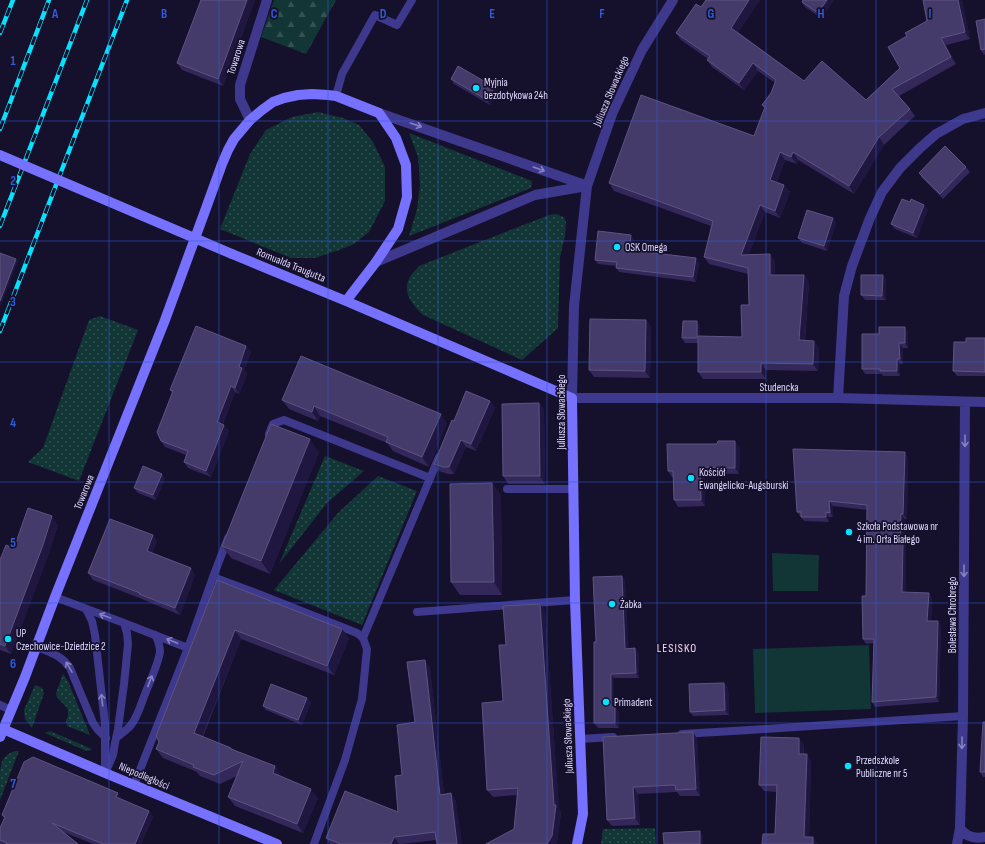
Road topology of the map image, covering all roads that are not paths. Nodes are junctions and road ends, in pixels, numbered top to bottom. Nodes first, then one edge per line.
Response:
1 (267, 0) edge
2 (412, 0) edge
3 (673, 0) edge
4 (336, 96) junction
5 (380, 113) junction
6 (985, 113) edge
7 (250, 120) junction
8 (0, 155) edge
9 (587, 186) junction
10 (376, 262) junction
11 (346, 301) junction
12 (572, 398) junction
13 (838, 398) junction
14 (965, 402) junction
15 (985, 402) edge
16 (267, 438) edge
17 (442, 450) edge
18 (430, 478) junction
19 (507, 489) edge
20 (573, 489) junction
21 (230, 533) edge
22 (213, 577) junction
23 (55, 597) junction
24 (575, 600) junction
25 (86, 609) junction
26 (417, 612) dead end
27 (124, 623) junction
28 (155, 634) junction
29 (363, 638) junction
30 (37, 647) junction
31 (188, 648) junction
32 (0, 706) edge
33 (11, 710) junction
34 (963, 716) junction
35 (2, 733) edge
36 (672, 734) edge
37 (117, 737) junction
38 (618, 737) edge
39 (106, 738) junction
40 (580, 739) junction
41 (105, 773) junction
42 (134, 785) junction
43 (960, 828) junction
44 (985, 837) edge
45 (277, 844) edge
46 (314, 844) edge
47 (577, 844) edge
48 (957, 844) edge

1 - 7 street, Towarowa
2 - 4 lane
3 - 9 street, Juliusza Słowackiego
4 - 5 street, Towarowa
4 - 7 street, Towarowa
5 -> 9 street
5 - 10 street
6 - 13 street
7 - 23 street, Towarowa
8 - 11 street, Romualda Traugutta, bridge
9 - 10 street
9 - 12 street, Juliusza Słowackiego
10 - 11 street
11 - 12 street, Romualda Traugutta
12 - 13 street, Studencka
12 - 20 street, Juliusza Słowackiego
13 - 14 street, Studencka
14 - 15 street, Studencka
14 -> 34 street, Bolesława Chrobrego
16 - 18 lane
17 - 18 lane
18 - 29 lane
19 - 20 lane
20 - 24 street, Juliusza Słowackiego
21 - 22 lane
22 - 29 lane
22 - 31 lane
23 - 25 lane
23 - 30 street, Towarowa
24 - 26 lane
24 - 40 street, Juliusza Słowackiego
27 -> 25 lane
39 -> 25 lane
27 - 28 lane
27 - 37 lane
31 -> 28 lane
37 -> 28 lane
29 - 46 lane
30 - 33 street, Towarowa
39 -> 30 lane
31 - 42 lane
32 - 33 lane
33 - 35 street, Towarowa
34 - 36 lane
34 -> 43 street, Bolesława Chrobrego
35 - 41 street, Niepodległości
37 - 41 lane
38 - 40 lane
39 - 41 lane
40 - 47 street, Juliusza Słowackiego
41 - 42 street, Niepodległości
42 - 45 street, Niepodległości
43 - 44 street
43 - 48 street, Bolesława Chrobrego

